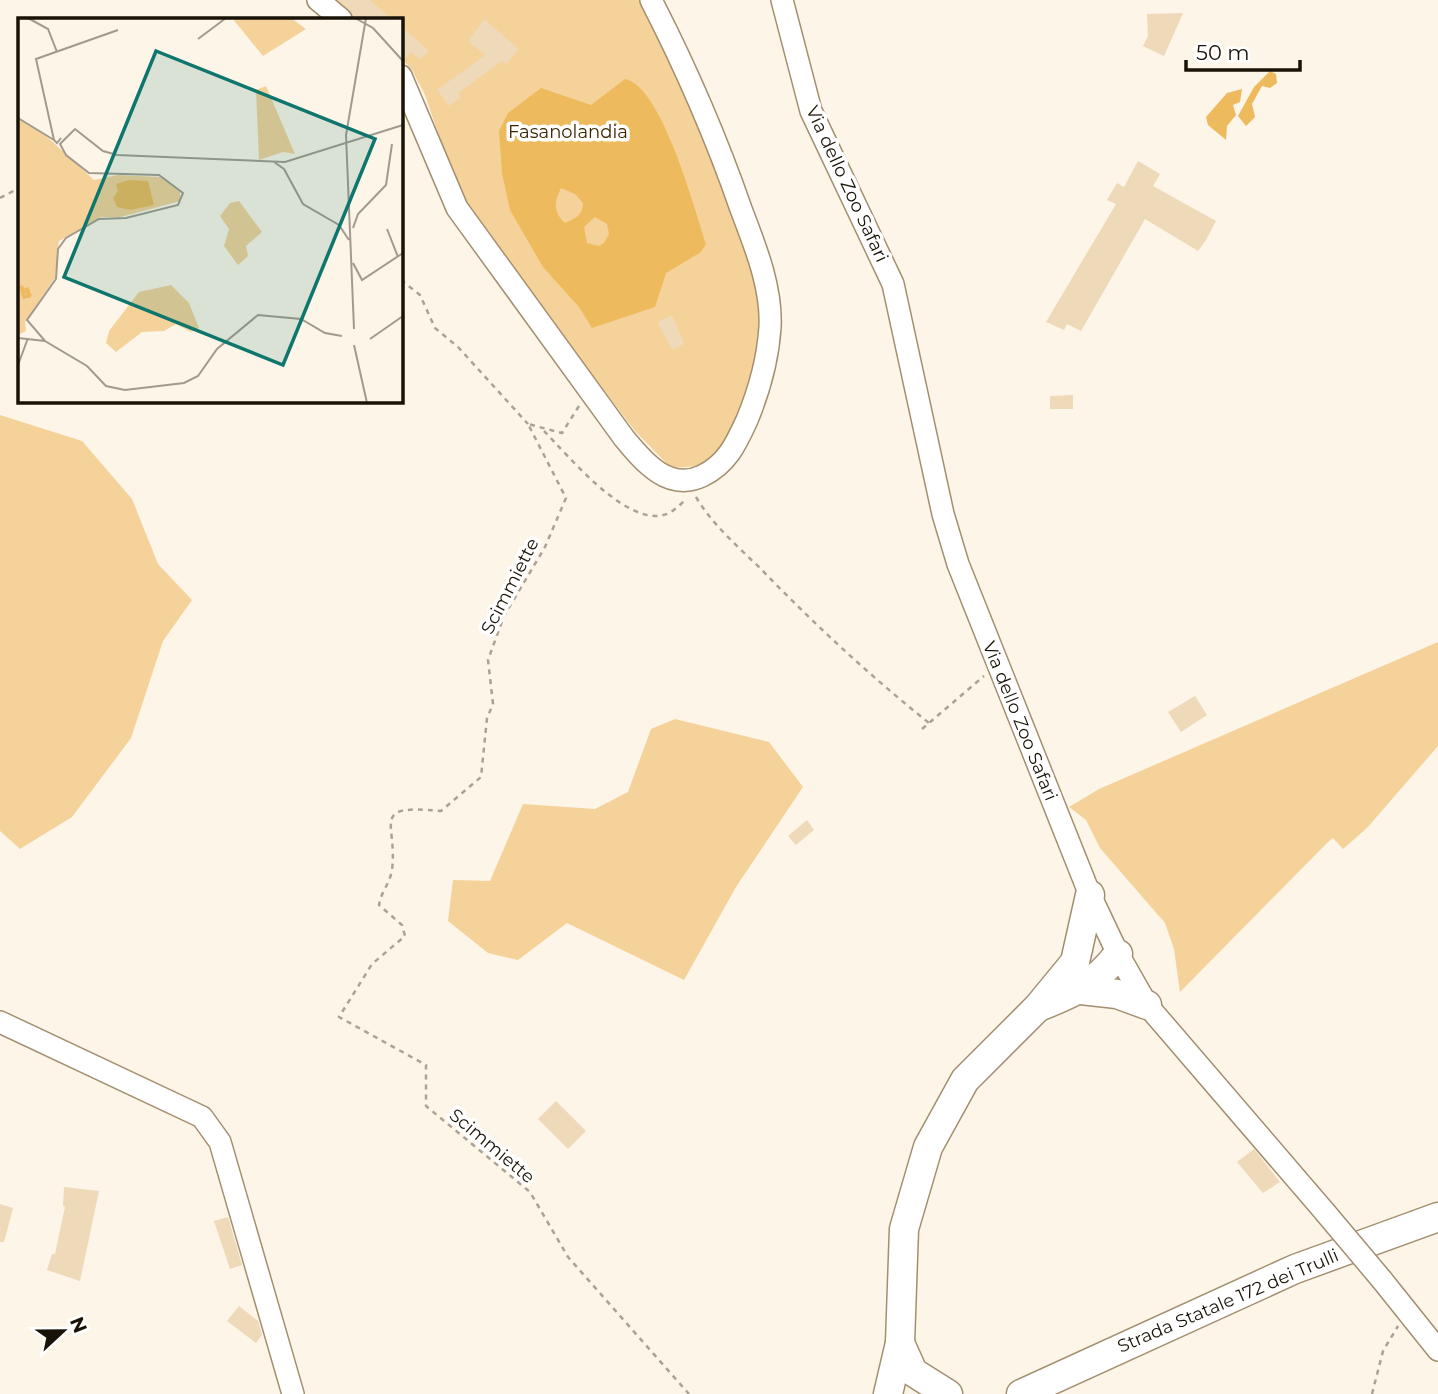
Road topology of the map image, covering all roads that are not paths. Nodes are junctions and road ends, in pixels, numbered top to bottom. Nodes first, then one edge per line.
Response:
1 (318, 0) edge
2 (651, 0) edge
3 (782, 0) edge
4 (340, 18) edge
5 (402, 78) edge
6 (1090, 895) junction
7 (1118, 954) junction
8 (1075, 962) junction
9 (1081, 990) junction
10 (1146, 1005) junction
11 (1038, 1007) junction
12 (0, 1022) edge
13 (1438, 1217) edge
14 (900, 1343) junction
15 (1438, 1350) edge
16 (1034, 1391) edge
17 (293, 1394) edge
18 (888, 1394) edge
19 (948, 1394) edge
20 (997, 1394) edge

1 - 4 street
2 - 5 street
3 - 6 street, Via dello Zoo Safari
6 - 7 street, Via dello Zoo Safari
6 - 8 main road
7 - 8 main road
7 - 9 main road
7 - 10 street, Via dello Zoo Safari
8 - 11 main road
9 - 10 main road
9 - 11 main road
10 - 15 street, Via dello Zoo Safari, bridge
11 - 14 main road
12 - 17 street
13 - 16 main road, Strada Statale 172 dei Trulli
14 - 18 main road
14 - 19 main road
16 - 20 main road

